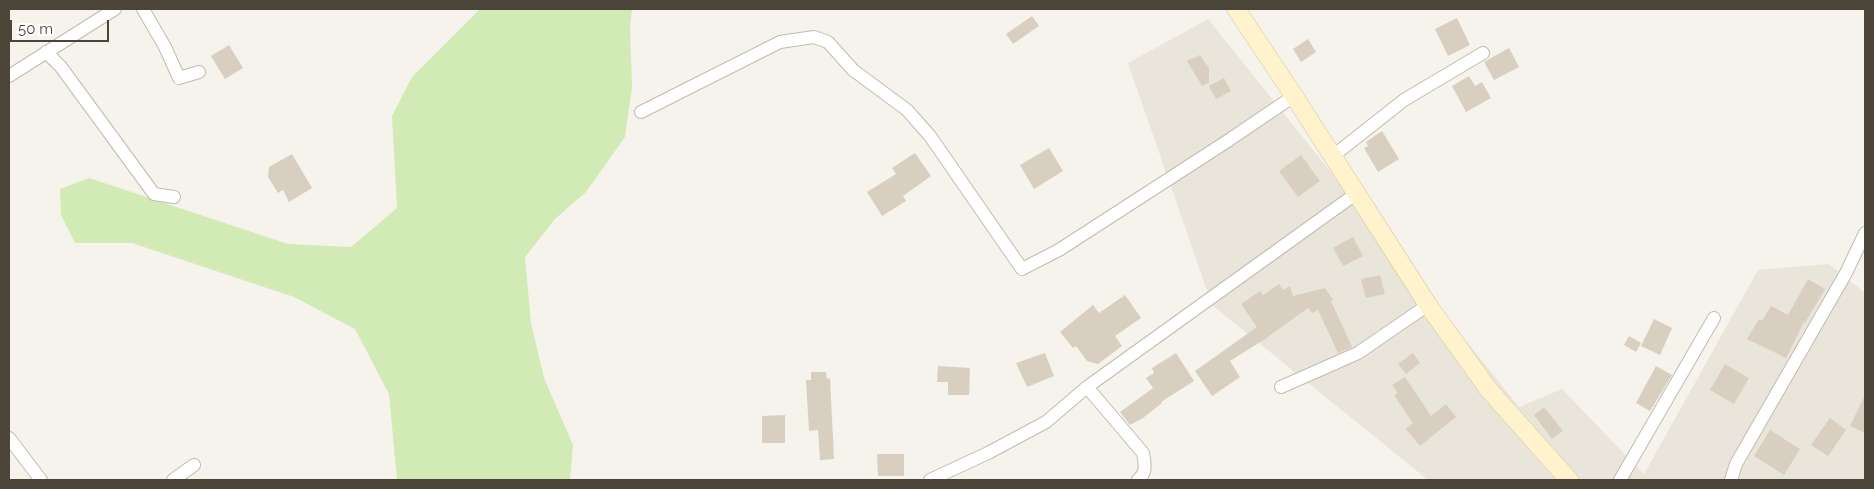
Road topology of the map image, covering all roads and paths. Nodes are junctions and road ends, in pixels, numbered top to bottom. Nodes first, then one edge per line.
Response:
1 (143, 9) edge
2 (1236, 9) edge
3 (111, 10) edge
4 (46, 52) junction
5 (1483, 53) dead end
6 (199, 72) dead end
7 (9, 76) edge
8 (1294, 96) junction
9 (641, 112) dead end
10 (1333, 156) junction
11 (1357, 193) junction
12 (174, 197) dead end
13 (1865, 233) edge
14 (1428, 305) junction
15 (1714, 318) dead end
16 (1087, 387) junction
17 (1281, 387) dead end
18 (9, 438) edge
19 (194, 465) dead end
20 (41, 480) edge
21 (173, 480) edge
22 (930, 480) edge
23 (1138, 480) edge
24 (1569, 480) edge
25 (1620, 480) edge
26 (1731, 480) edge

1 - 6 street
2 - 8 street
3 - 4 street
4 - 7 street
4 - 12 street
5 - 10 street
8 - 9 street
8 - 10 street
10 - 11 street
11 - 14 street
11 - 16 street
13 - 26 street
14 - 17 street
14 - 24 street
15 - 25 street
16 - 22 street
16 - 23 street
18 - 20 street
19 - 21 street

